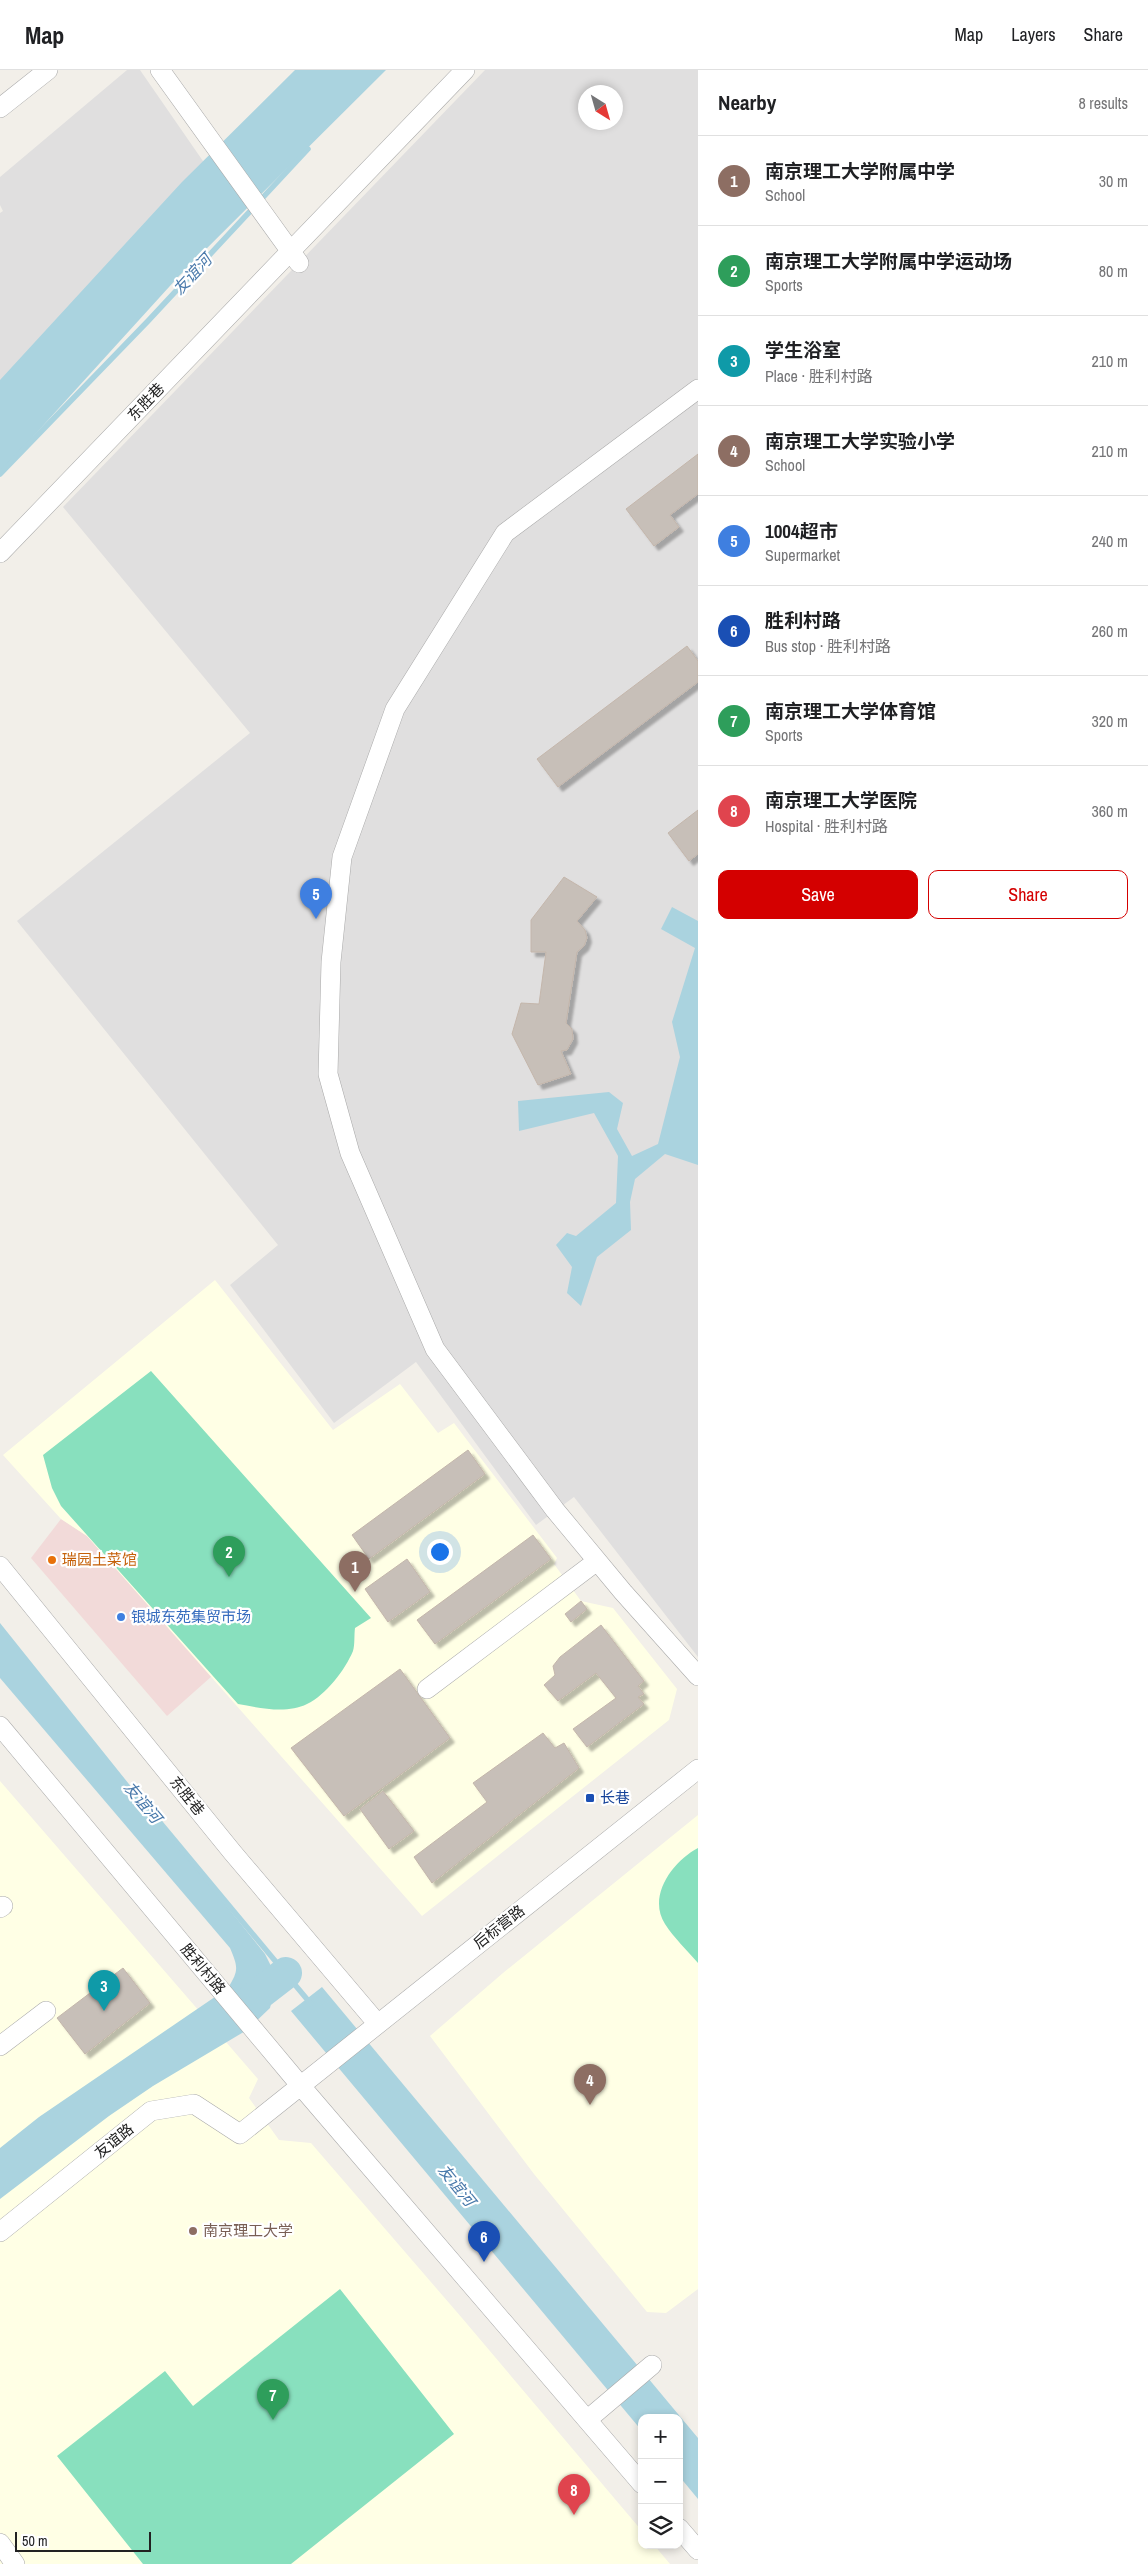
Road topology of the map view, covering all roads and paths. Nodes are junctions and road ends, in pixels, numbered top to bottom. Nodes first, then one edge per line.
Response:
1 (48, 70) edge
2 (160, 70) edge
3 (465, 70) edge
4 (0, 108) edge
5 (295, 257) junction
6 (698, 389) edge
7 (0, 553) edge
8 (597, 1561) junction
9 (0, 1566) edge
10 (698, 1676) edge
11 (427, 1689) dead end
12 (0, 1726) edge
13 (698, 1770) edge
14 (46, 2011) dead end
15 (378, 2023) junction
16 (0, 2046) edge
17 (300, 2086) junction
18 (240, 2134) joint
19 (0, 2232) edge
20 (652, 2365) dead end
21 (588, 2420) junction
22 (638, 2479) edge
23 (683, 2533) edge
24 (0, 2544) edge
25 (698, 2550) edge
26 (15, 2564) edge

1 - 4 street
2 - 5 street
3 - 5 street, 东胜巷
5 - 7 street, 东胜巷
6 - 8 street
8 - 10 street
8 - 11 street
9 - 15 street, 东胜巷
12 - 17 street, 胜利村路
13 - 15 street, 后标营路
14 - 16 street
15 - 17 street, 后标营路
17 - 18 street, 后标营路
17 - 21 street, 胜利村路
18 - 19 street, 友谊路
20 - 21 street
21 - 22 street, 胜利村路
23 - 25 street
24 - 26 street

